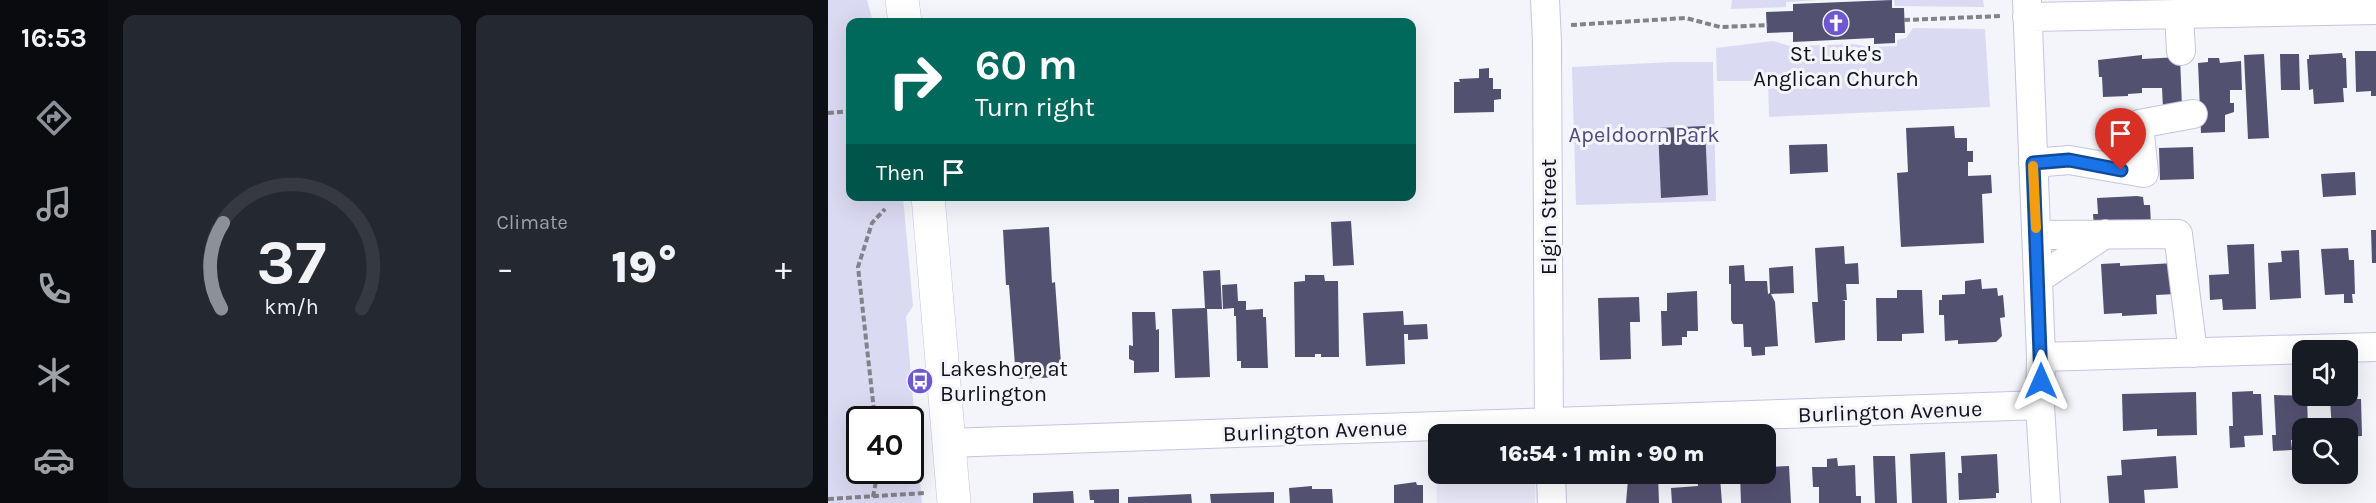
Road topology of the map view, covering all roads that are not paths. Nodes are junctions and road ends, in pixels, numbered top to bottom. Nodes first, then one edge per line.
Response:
1 (902, 0) edge
2 (2027, 9) edge
3 (2376, 10) edge
4 (1546, 13) edge
5 (2179, 14) junction
6 (904, 18) edge
7 (2181, 51) dead end
8 (2193, 114) dead end
9 (2033, 163) junction
10 (928, 201) edge
11 (2105, 234) junction
12 (2036, 235) junction
13 (2038, 279) junction
14 (2376, 347) edge
15 (2193, 353) junction
16 (2041, 357) junction
17 (2040, 405) junction
18 (1548, 424) edge
19 (1650, 424) edge
20 (1428, 432) edge
21 (949, 443) junction
22 (1551, 484) edge
23 (940, 498) edge
24 (1552, 503) edge
25 (2046, 503) edge

1 - 6 main road
2 - 5 street
2 - 9 street
3 - 5 street
4 - 18 street, Elgin Street
5 - 7 street
8 - 9 street
9 - 12 street
10 - 21 main road
11 - 12 street
11 - 13 street
11 - 15 street
12 - 13 street
13 - 16 street
14 - 15 street
15 - 16 street
16 - 17 street
17 - 19 street, Burlington Avenue
17 - 25 street
20 - 21 street, Burlington Avenue
21 - 23 main road
22 - 24 street

